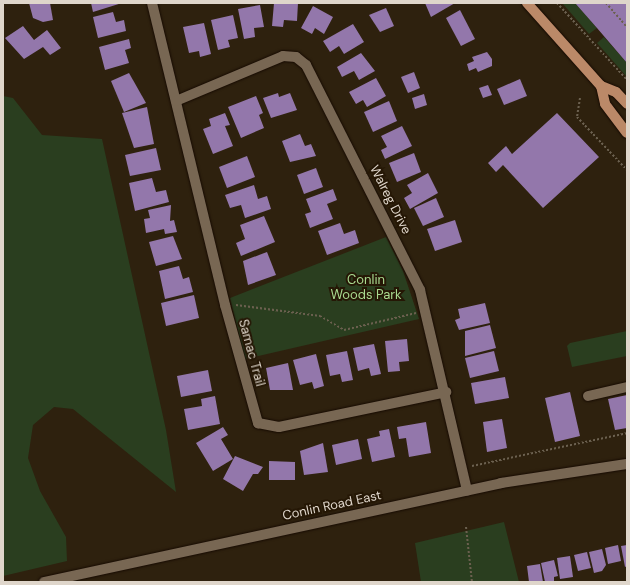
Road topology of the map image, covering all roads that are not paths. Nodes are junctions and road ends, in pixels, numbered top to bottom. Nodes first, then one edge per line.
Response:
1 (152, 3) edge
2 (527, 3) edge
3 (601, 86) junction
4 (176, 101) junction
5 (626, 103) edge
6 (623, 124) edge
7 (627, 133) edge
8 (627, 387) edge
9 (446, 392) junction
10 (588, 396) dead end
11 (627, 464) edge
12 (467, 491) junction
13 (44, 582) edge

1 - 4 street, Samac Trail
2 - 3 main road
3 - 5 main road
3 - 6 main road
4 - 9 street, Walreg Drive
4 - 9 street, Samac Trail
6 - 7 main road
8 - 10 street
9 - 12 street, Walreg Drive
11 - 12 street, Conlin Road East
12 - 13 street, Conlin Road East

